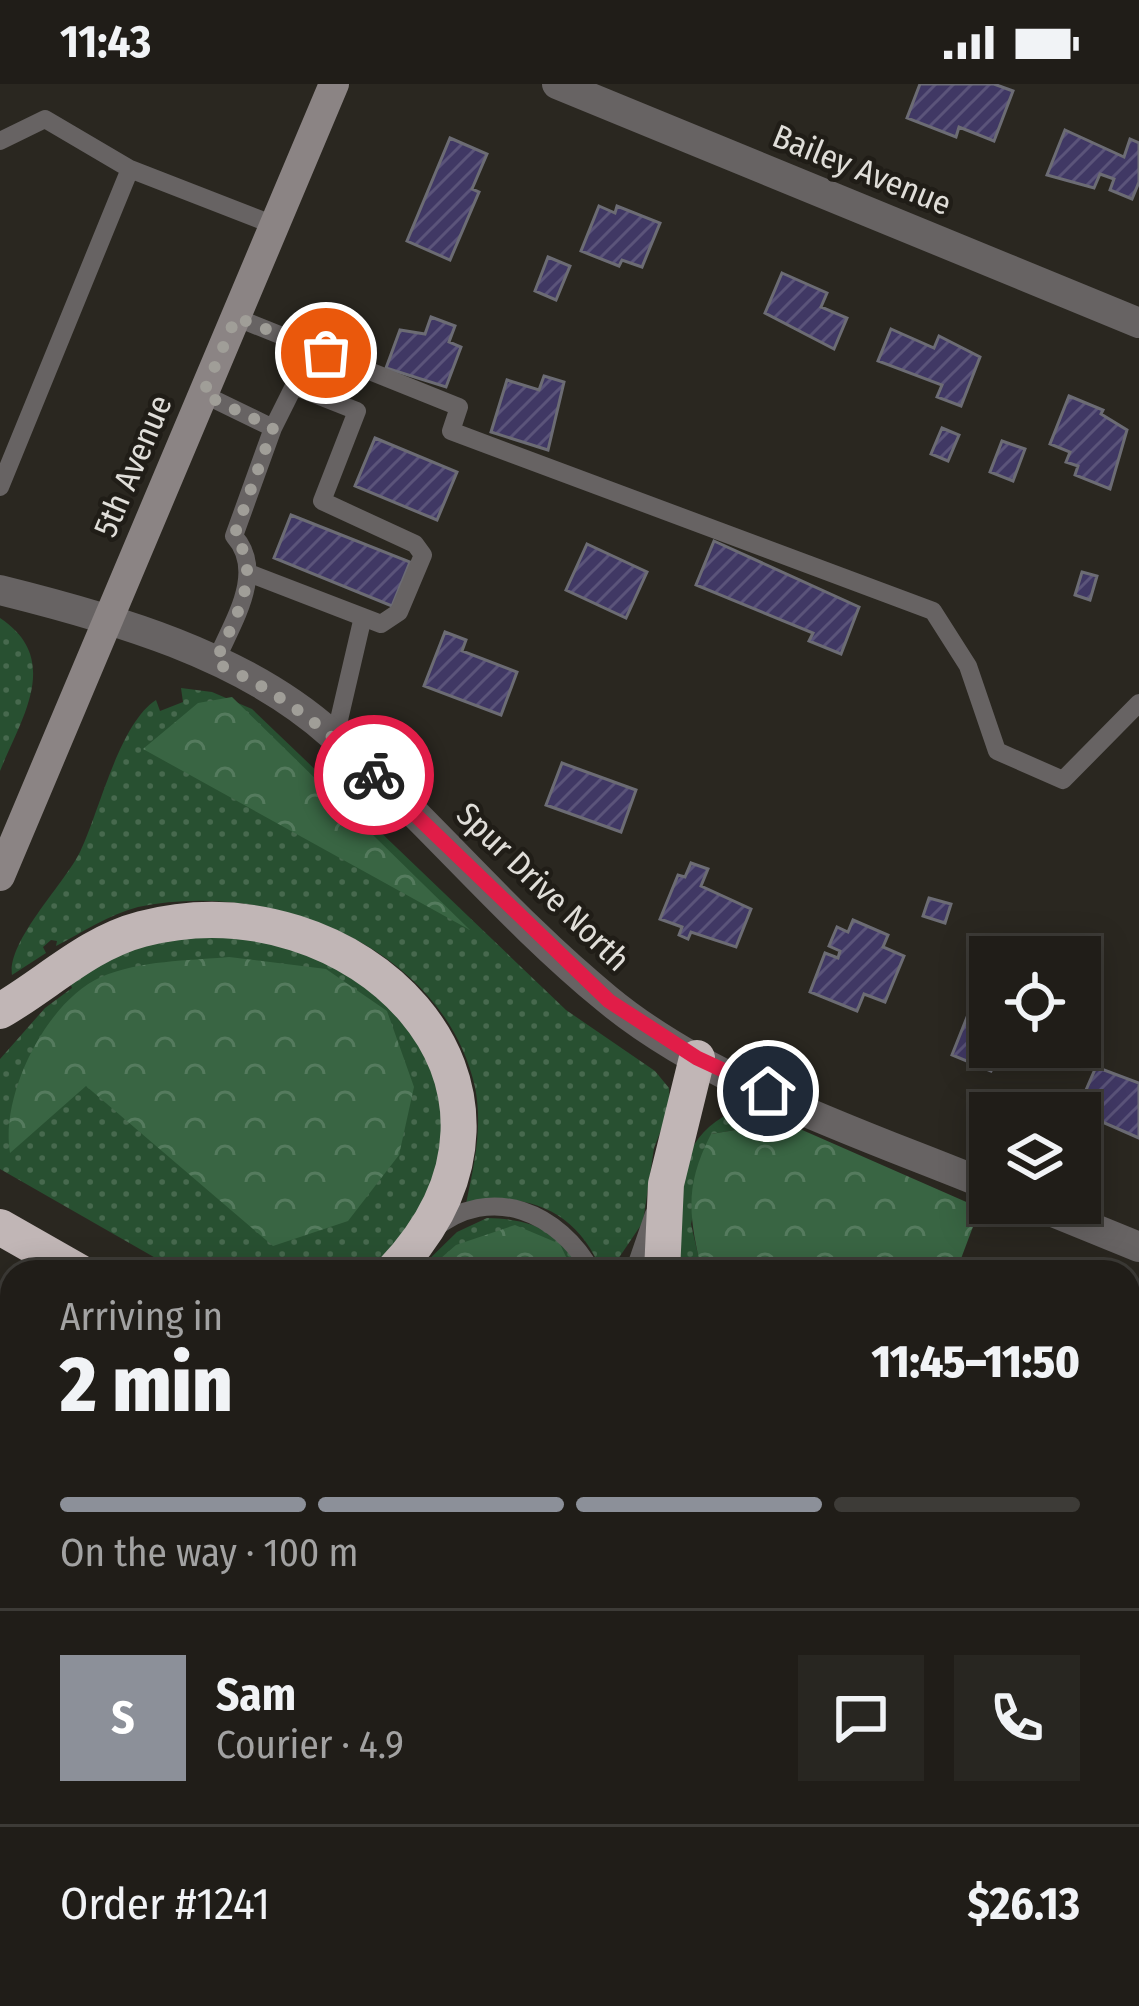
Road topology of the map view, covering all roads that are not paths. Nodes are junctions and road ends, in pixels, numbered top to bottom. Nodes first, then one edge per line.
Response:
1 (334, 84) edge
2 (557, 84) edge
3 (0, 141) edge
4 (130, 169) junction
5 (274, 225) junction
6 (236, 317) junction
7 (1139, 322) edge
8 (203, 394) junction
9 (273, 428) junction
10 (0, 488) edge
11 (250, 574) junction
12 (0, 590) edge
13 (108, 619) junction
14 (362, 621) junction
15 (215, 663) junction
16 (1139, 703) edge
17 (335, 737) junction
18 (0, 876) edge
19 (0, 1011) edge
20 (697, 1058) junction
21 (969, 1177) edge
22 (666, 1184) junction
23 (1083, 1224) edge
24 (0, 1227) edge
25 (428, 1234) junction
26 (1139, 1247) edge
27 (41, 1249) junction
28 (59, 1260) edge
29 (75, 1260) edge
30 (403, 1260) edge
31 (583, 1260) edge
32 (638, 1260) edge
33 (663, 1260) edge

1 - 5 main road, 5th Avenue
2 - 7 street, Bailey Avenue
3 - 4 lane
4 - 5 lane
4 - 10 lane
5 - 6 main road, 5th Avenue
6 - 8 main road, 5th Avenue
6 - 16 lane
8 - 9 lane
8 - 13 main road, 5th Avenue
9 - 11 lane
9 - 14 lane
11 - 14 lane
11 - 15 lane
12 - 13 street, Spur Drive North
13 - 15 street, Spur Drive North
13 - 18 main road, 5th Avenue
14 - 17 lane
15 - 17 street, Spur Drive North
17 - 20 street, Spur Drive North
19 - 25 highway
20 - 21 street, Spur Drive North
20 - 22 highway
22 - 32 lane
22 - 33 highway
23 - 26 street
24 - 27 highway
25 - 30 highway
25 - 31 lane
27 - 28 highway
27 - 29 highway

